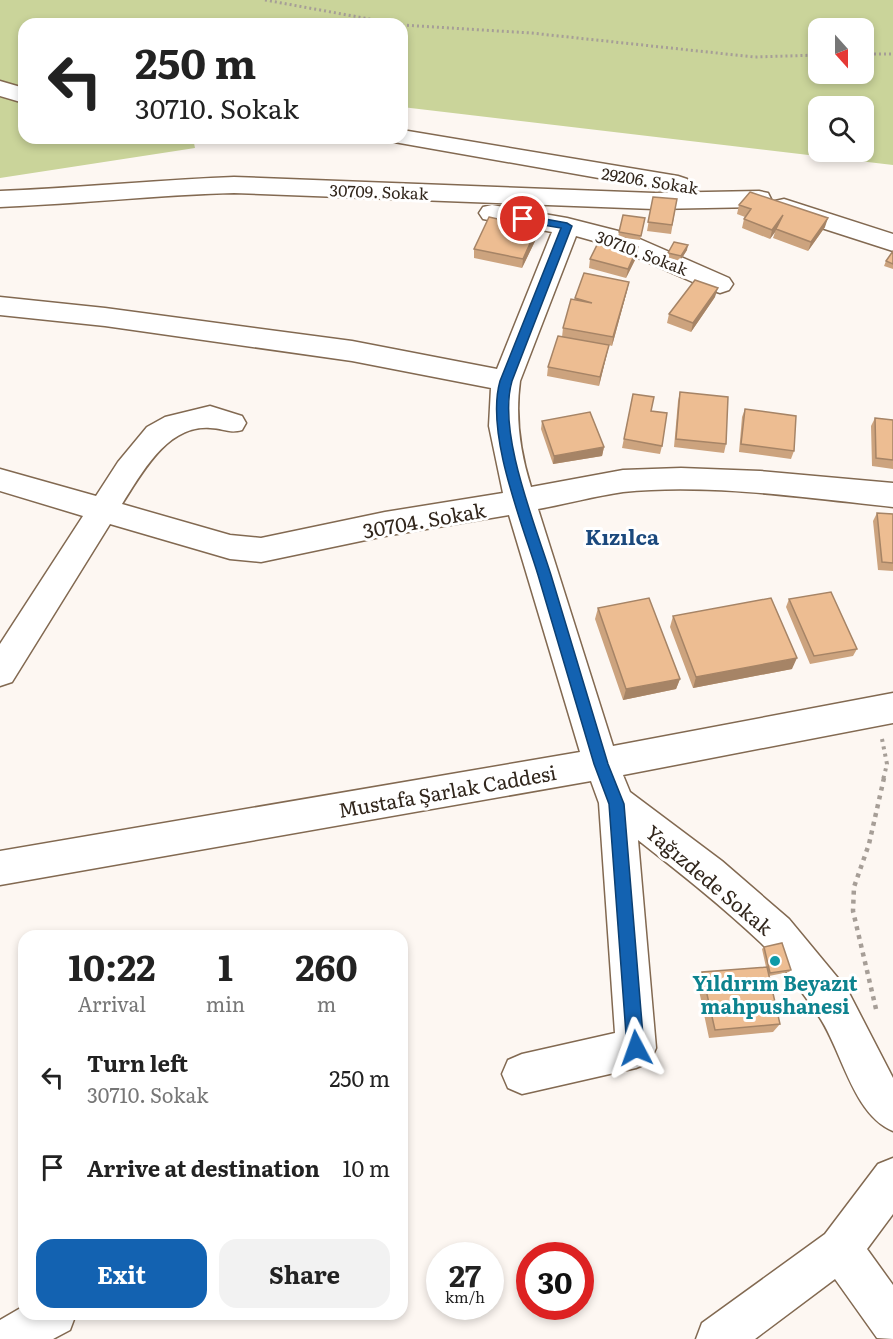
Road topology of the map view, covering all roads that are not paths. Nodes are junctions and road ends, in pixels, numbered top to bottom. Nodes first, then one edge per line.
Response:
1 (0, 88) edge
2 (18, 94) edge
3 (408, 138) edge
4 (348, 190) junction
5 (0, 199) edge
6 (759, 199) junction
7 (567, 226) junction
8 (893, 243) edge
9 (720, 284) dead end
10 (0, 306) edge
11 (506, 381) junction
12 (232, 423) dead end
13 (0, 480) edge
14 (893, 495) edge
15 (522, 501) junction
16 (104, 510) junction
17 (0, 672) edge
18 (885, 710) edge
19 (601, 764) junction
20 (617, 804) junction
21 (0, 868) edge
22 (522, 1074) dead end
23 (893, 1111) edge
24 (893, 1179) edge
25 (840, 1249) junction
26 (43, 1320) edge
27 (893, 1322) edge
28 (10, 1339) edge
29 (718, 1339) edge

1 - 2 street
3 - 6 street, 29206. Sokak
4 - 5 street, 30709. Sokak
4 - 6 street, 30709. Sokak
4 - 7 street, 30710. Sokak
6 - 8 street, 29206. Sokak
7 - 9 street, 30710. Sokak
7 - 11 street
10 - 11 street
11 - 15 street
12 - 16 street
13 - 16 street, 30704. Sokak
14 - 15 street, 30704. Sokak
15 - 16 street, 30704. Sokak
15 - 19 street
16 - 17 street
18 - 19 street, Mustafa Şarlak Caddesi
19 - 20 street
19 - 21 street, Mustafa Şarlak Caddesi
20 - 22 street
20 - 23 street, Yağızdede Sokak
24 - 25 street
25 - 27 street
25 - 29 street
26 - 28 street

